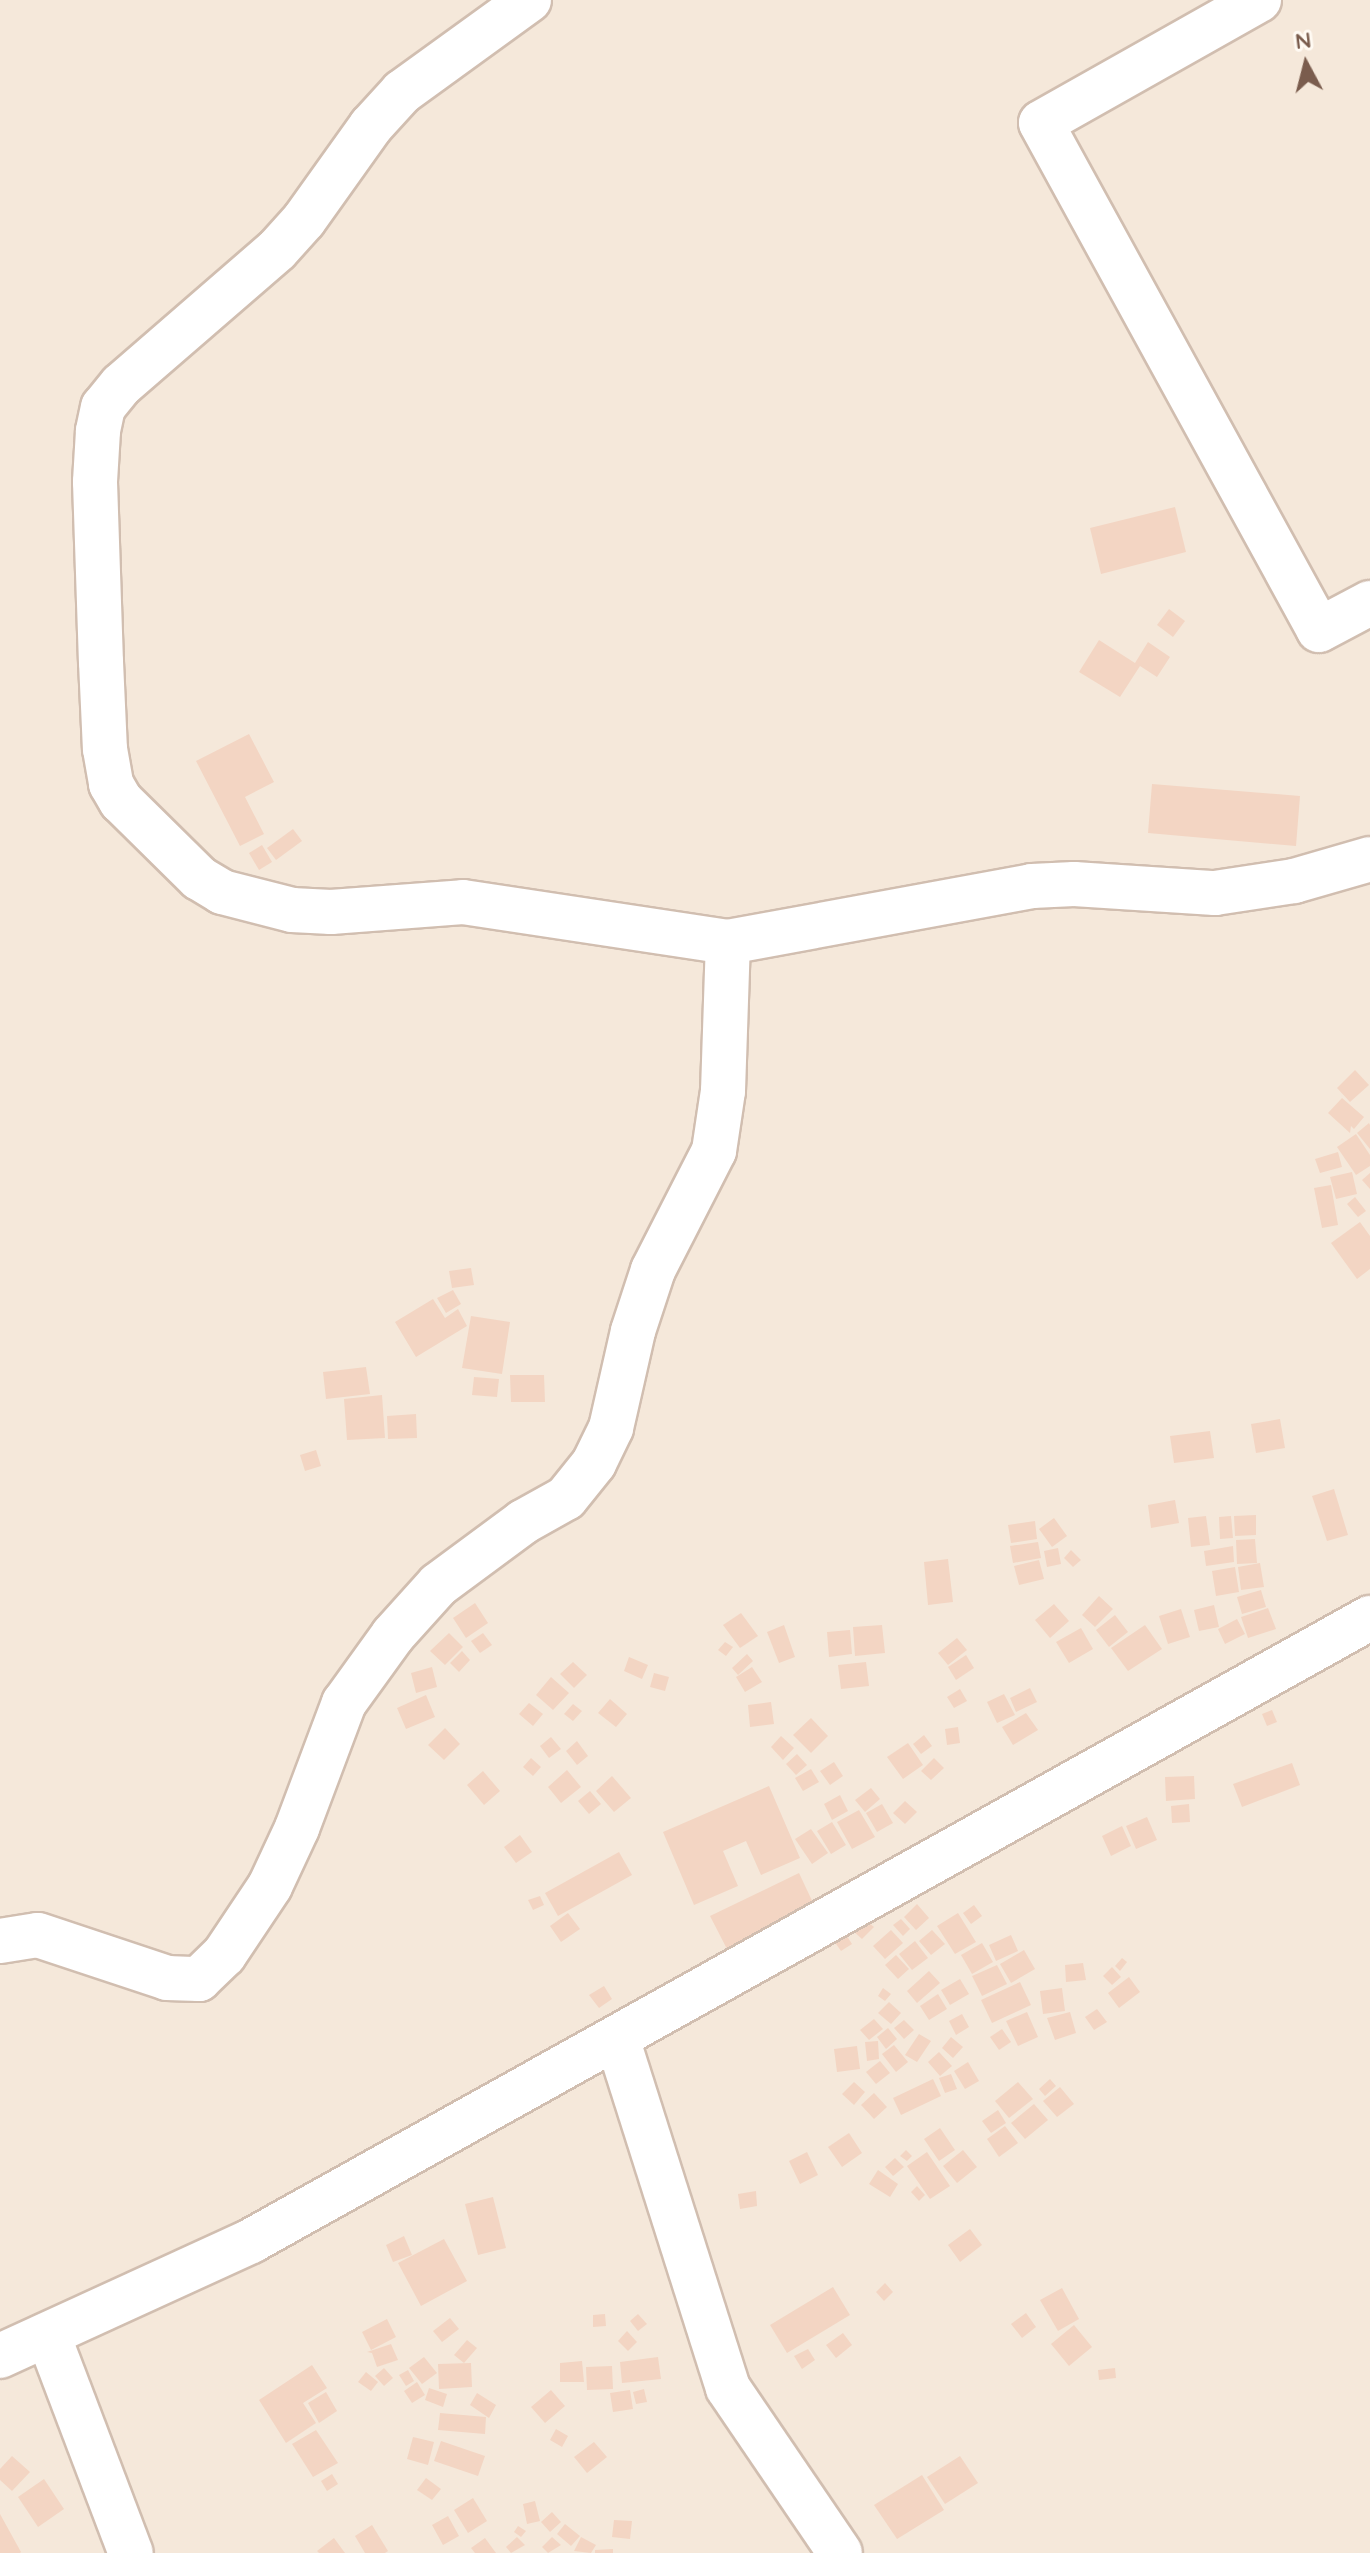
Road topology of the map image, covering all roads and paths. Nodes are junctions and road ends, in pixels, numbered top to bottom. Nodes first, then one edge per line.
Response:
1 (529, 0) edge
2 (1259, 0) edge
3 (1370, 603) edge
4 (1370, 859) edge
5 (728, 942) junction
6 (1370, 1618) edge
7 (0, 1941) edge
8 (617, 2038) junction
9 (48, 2335) junction
10 (0, 2356) edge
11 (131, 2553) edge
12 (840, 2553) edge

1 - 5 street
2 - 3 street
4 - 5 street
5 - 7 street
6 - 8 street
8 - 9 street
8 - 12 street
9 - 10 street
9 - 11 street

